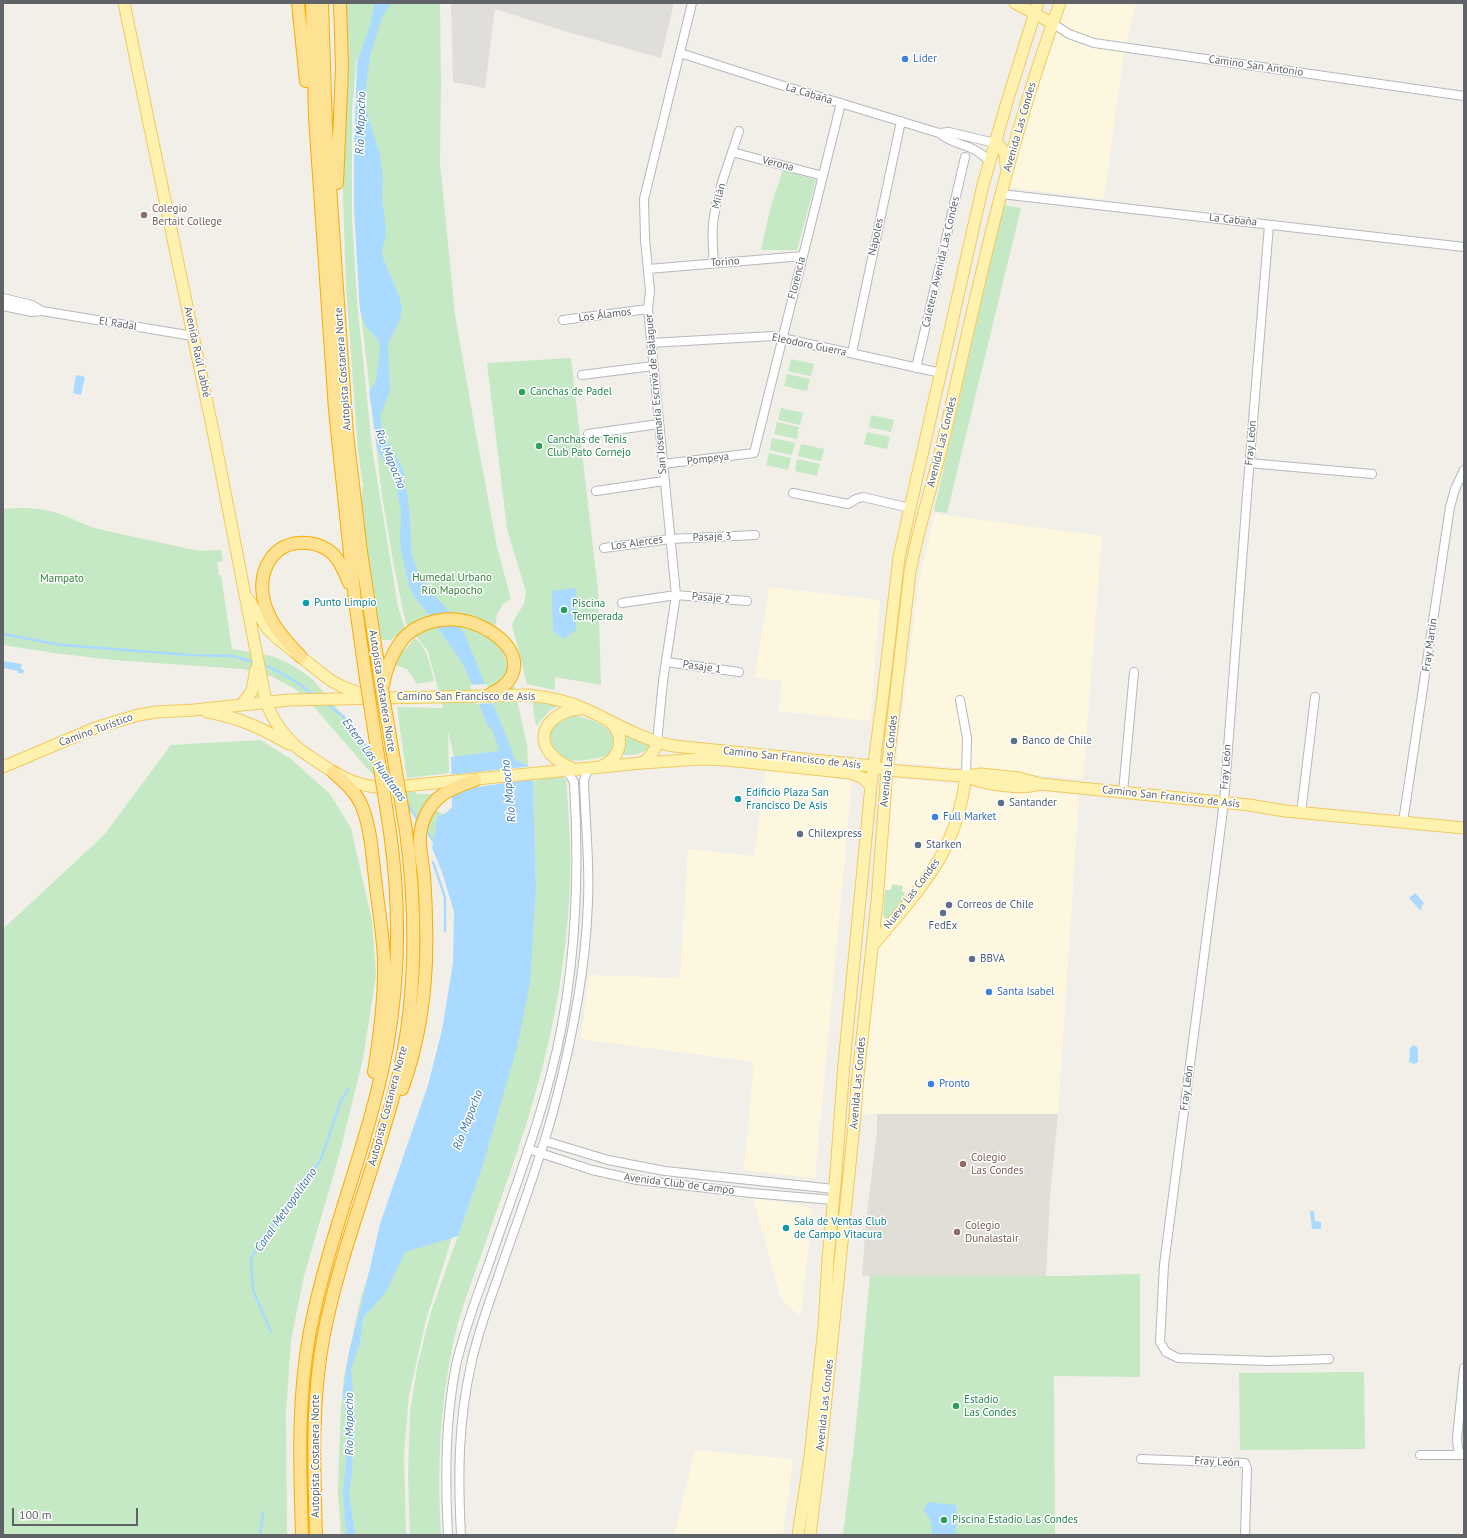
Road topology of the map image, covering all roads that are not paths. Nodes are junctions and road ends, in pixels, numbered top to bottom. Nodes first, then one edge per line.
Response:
1 (124, 3) edge
2 (298, 3) edge
3 (312, 3) edge
4 (322, 3) edge
5 (340, 3) edge
6 (692, 3) edge
7 (1015, 3) edge
8 (1060, 3) edge
9 (1037, 6) edge
10 (1052, 23) junction
11 (680, 53) junction
12 (1464, 96) edge
13 (841, 104) junction
14 (901, 121) junction
15 (739, 132) dead end
16 (939, 133) junction
17 (995, 143) junction
18 (732, 152) junction
19 (966, 157) dead end
20 (317, 162) junction
21 (989, 162) junction
22 (823, 176) junction
23 (1006, 177) junction
24 (1001, 194) junction
25 (1269, 225) junction
26 (334, 236) junction
27 (1464, 246) edge
28 (803, 256) junction
29 (714, 263) junction
30 (648, 269) junction
31 (3, 298) edge
32 (3, 306) edge
33 (648, 310) junction
34 (42, 311) junction
35 (563, 320) dead end
36 (193, 336) junction
37 (782, 337) junction
38 (651, 343) junction
39 (852, 354) junction
40 (653, 366) junction
41 (916, 368) junction
42 (941, 373) junction
43 (582, 375) dead end
44 (935, 400) junction
45 (948, 420) junction
46 (659, 424) junction
47 (588, 434) dead end
48 (754, 453) joint
49 (1249, 463) junction
50 (663, 464) junction
51 (1372, 474) dead end
52 (1463, 474) edge
53 (664, 481) junction
54 (596, 490) dead end
55 (793, 493) dead end
56 (910, 508) junction
57 (755, 535) dead end
58 (670, 539) junction
59 (604, 548) dead end
60 (245, 594) junction
61 (676, 595) junction
62 (355, 601) junction
63 (747, 601) dead end
64 (622, 603) dead end
65 (301, 657) junction
66 (666, 662) junction
67 (739, 672) dead end
68 (1134, 672) dead end
69 (259, 681) junction
70 (379, 694) junction
71 (489, 695) junction
72 (1315, 697) dead end
73 (960, 700) dead end
74 (266, 702) junction
75 (242, 704) junction
76 (586, 709) junction
77 (194, 710) junction
78 (608, 721) junction
79 (657, 742) junction
80 (300, 750) junction
81 (642, 763) junction
82 (873, 766) junction
83 (3, 767) edge
84 (594, 767) junction
85 (577, 770) junction
86 (887, 770) junction
87 (564, 771) junction
88 (334, 772) junction
89 (966, 776) junction
90 (475, 780) junction
91 (871, 786) junction
92 (1123, 792) junction
93 (1224, 802) junction
94 (1301, 813) junction
95 (1403, 822) junction
96 (1464, 828) edge
97 (873, 946) junction
98 (850, 1003) junction
99 (864, 1022) junction
100 (366, 1129) junction
101 (382, 1134) junction
102 (545, 1141) junction
103 (528, 1149) junction
104 (541, 1153) junction
105 (595, 1157) junction
106 (592, 1170) junction
107 (665, 1172) junction
108 (752, 1180) junction
109 (663, 1184) junction
110 (834, 1189) junction
111 (751, 1193) junction
112 (833, 1200) junction
113 (1329, 1359) dead end
114 (1464, 1368) edge
115 (1420, 1455) dead end
116 (1463, 1455) edge
117 (1141, 1459) dead end
118 (302, 1535) edge
119 (316, 1535) edge
120 (448, 1535) edge
121 (461, 1535) edge
122 (798, 1535) edge
123 (810, 1535) edge
124 (1245, 1535) edge

1 - 36 main road, Avenida Raúl Labbé
2 - 20 highway
3 - 20 highway, Autopista Costanera Norte
4 - 26 highway, Autopista Costanera Norte
5 - 26 highway
6 - 11 street, San Josemaría Escrivá de Balaguer
7 - 9 main road
8 - 10 main road, Avenida Las Condes
9 - 10 main road
9 - 17 main road, Avenida Las Condes
10 - 12 street, Camino San Antonio
10 - 23 main road, Avenida Las Condes
11 - 13 street, La Cabaña
11 - 30 street, San Josemaría Escrivá de Balaguer
13 - 14 street, La Cabaña
13 - 22 street, Florencia
14 - 16 street, La Cabaña
14 - 39 street, Nápoles
15 - 18 street, Milán
16 - 17 street, La Cabaña
16 - 21 street, La Cabaña
17 - 21 main road, Avenida Las Condes
17 - 23 main road
18 - 22 street, Verona
18 - 29 street, Milán
19 - 41 street, Caletera Avenida Las Condes
20 - 62 highway, Autopista Costanera Norte
21 - 42 main road, Avenida Las Condes
22 - 28 street, Florencia
23 - 24 main road, Avenida Las Condes
24 - 25 street, La Cabaña
24 - 45 main road, Avenida Las Condes
25 - 27 street, La Cabaña
25 - 49 street, Fray León
26 - 70 highway, Autopista Costanera Norte
28 - 29 street, Torino
28 - 37 street, Florencia
29 - 30 street, Torino
30 - 33 street, San Josemaría Escrivá de Balaguer
31 - 34 street, El Radal
32 - 34 street, El Radal
33 - 35 street, Los Álamos
33 - 38 street, San Josemaría Escrivá de Balaguer
34 - 36 street, El Radal
36 - 60 main road, Avenida Raúl Labbé
37 - 38 street, Eleodoro Guerra
37 - 39 street, Eleodoro Guerra
37 - 48 street, Florencia
38 - 40 street, San Josemaría Escrivá de Balaguer
39 - 41 street, Eleodoro Guerra
40 - 43 street
40 - 46 street, San Josemaría Escrivá de Balaguer
41 - 42 street, Eleodoro Guerra
42 - 44 main road, Avenida Las Condes
44 - 45 main road
44 - 56 main road, Avenida Las Condes
45 - 86 main road, Avenida Las Condes
46 - 47 street
46 - 50 street, San Josemaría Escrivá de Balaguer
48 - 50 street, Pompeya
49 - 51 street
49 - 93 street, Fray León
50 - 53 street, San Josemaría Escrivá de Balaguer
52 - 95 street, Fray Martín
53 - 54 street
53 - 58 street, San Josemaría Escrivá de Balaguer
55 - 56 street
56 - 82 main road, Avenida Las Condes
57 - 58 street, Pasaje 3
58 - 59 street, Los Alerces
58 - 61 street, San Josemaría Escrivá de Balaguer
60 - 65 main road
60 - 69 main road, Avenida Raúl Labbé
61 - 63 street, Pasaje 2
61 - 64 street, Pasaje 2
61 - 66 street, San Josemaría Escrivá de Balaguer
62 - 65 highway
62 - 100 highway, Autopista Costanera Norte, bridge
65 - 70 main road
66 - 67 street, Pasaje 1
66 - 79 street, San Josemaría Escrivá de Balaguer
68 - 92 street
69 - 74 main road, Avenida Raúl Labbé
69 - 75 main road
70 - 71 main road, Camino San Francisco de Asís
70 - 71 highway
70 - 74 main road, Camino San Francisco de Asís
70 - 101 highway, Autopista Costanera Norte, bridge
71 - 76 main road, Camino San Francisco de Asís
72 - 94 street
73 - 89 street, Nueva Las Condes
74 - 75 main road, Camino Turístico
74 - 80 main road, Camino San Francisco de Asís
75 - 77 main road, Camino Turístico
76 - 78 main road, Camino San Francisco de Asís
76 - 85 main road
77 - 80 main road
77 - 83 main road, Camino Turístico
78 - 79 main road, Camino San Francisco de Asís
78 - 84 main road
79 - 81 main road
79 - 82 main road, Camino San Francisco de Asís
80 - 88 main road, Camino San Francisco de Asís
81 - 84 main road, Camino San Francisco de Asís
81 - 91 main road, Camino San Francisco de Asís
82 - 86 main road, Camino San Francisco de Asís
82 - 91 main road, Avenida Las Condes
84 - 85 main road, Camino San Francisco de Asís
84 - 102 street
85 - 87 main road, Camino San Francisco de Asís
86 - 89 main road, Camino San Francisco de Asís
86 - 97 main road, Avenida Las Condes
87 - 90 main road, Camino San Francisco de Asís
87 - 103 street
88 - 90 main road, Camino San Francisco de Asís, bridge
88 - 100 highway
89 - 92 main road, Camino San Francisco de Asís
89 - 97 main road, Nueva Las Condes
90 - 101 highway
91 - 98 main road, Avenida Las Condes
92 - 93 main road, Camino San Francisco de Asís
93 - 94 main road, Camino San Francisco de Asís
93 - 113 street, Fray León
94 - 95 main road, Camino San Francisco de Asís
95 - 96 main road, Camino San Francisco de Asís
97 - 99 main road, Avenida Las Condes
98 - 99 main road
98 - 110 main road, Avenida Las Condes
99 - 123 main road, Avenida Las Condes
100 - 118 highway, Autopista Costanera Norte
101 - 119 highway, Autopista Costanera Norte
102 - 104 street
102 - 105 street, Avenida Club de Campo
103 - 104 street, Avenida Club de Campo
103 - 120 street
104 - 106 street, Avenida Club de Campo
104 - 121 street
105 - 106 street
105 - 107 street, Avenida Club de Campo
106 - 109 street, Avenida Club de Campo
107 - 108 street, Avenida Club de Campo
107 - 109 street
108 - 110 street, Avenida Club de Campo
108 - 111 street
109 - 111 street, Avenida Club de Campo
110 - 112 main road, Avenida Las Condes
111 - 112 street, Avenida Club de Campo
112 - 122 main road, Avenida Las Condes
114 - 116 street
115 - 116 street
117 - 124 street, Fray León

